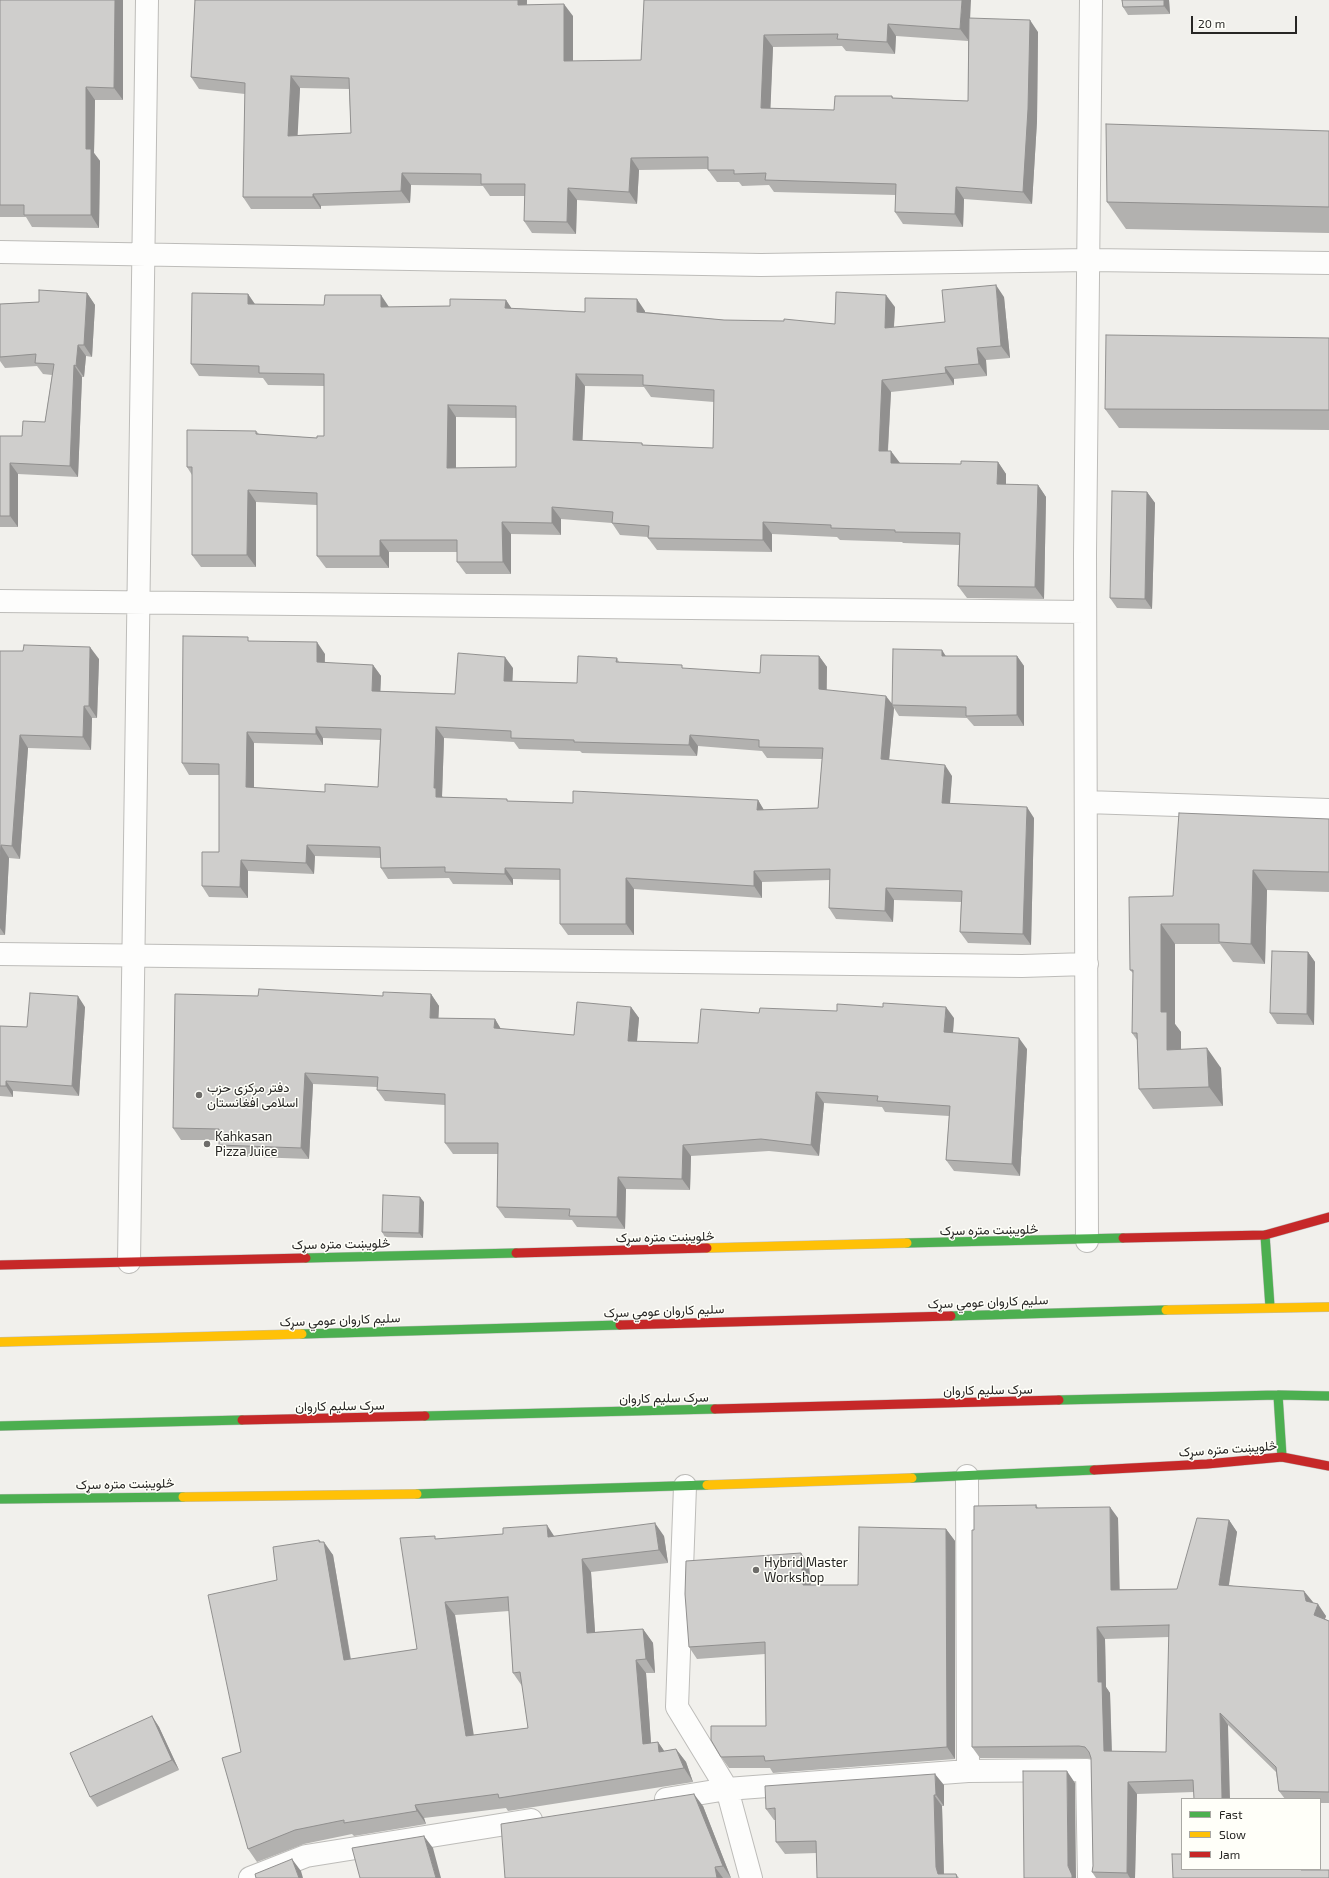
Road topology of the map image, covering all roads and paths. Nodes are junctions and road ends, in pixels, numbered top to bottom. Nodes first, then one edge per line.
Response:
1 (147, 0) edge
2 (1090, 0) edge
3 (0, 252) edge
4 (143, 255) junction
5 (1089, 260) junction
6 (1329, 263) edge
7 (0, 601) edge
8 (138, 603) junction
9 (1085, 612) junction
10 (1086, 802) junction
11 (1329, 810) edge
12 (0, 954) edge
13 (133, 957) junction
14 (1087, 964) junction
15 (1329, 1217) edge
16 (1265, 1235) junction
17 (1087, 1240) junction
18 (129, 1262) junction
19 (0, 1265) edge
20 (1270, 1307) junction
21 (1329, 1307) edge
22 (0, 1342) edge
23 (1278, 1395) junction
24 (1329, 1396) edge
25 (0, 1426) edge
26 (1282, 1457) junction
27 (1329, 1466) edge
28 (967, 1476) junction
29 (684, 1486) junction
30 (0, 1499) edge
31 (968, 1771) junction
32 (727, 1789) junction
33 (649, 1801) edge
34 (548, 1818) edge
35 (250, 1878) edge
36 (751, 1878) edge
37 (1089, 1878) edge

1 - 4 street
2 - 5 street
3 - 4 street
4 - 5 street
4 - 8 street
5 - 6 street
5 - 9 street
7 - 8 street
8 - 9 street
8 - 13 street
9 - 10 street
10 - 11 street
10 - 14 street
12 - 13 street
13 - 14 street
13 - 18 street
14 - 17 street
15 - 16 main road, څلویښت متره سړک
16 - 17 main road, څلویښت متره سړک
16 - 20 main road
17 - 18 main road, څلویښت متره سړک
18 - 19 main road, څلویښت متره سړک
20 - 21 main road, سلیم کاروان عومي سړک
20 - 22 main road, سلیم کاروان عومي سړک
23 - 24 main road, سرک سلیم کاروان
23 - 25 main road, سرک سلیم کاروان
23 - 26 main road
26 - 27 main road, څلویښت متره سړک
26 - 28 main road, څلویښت متره سړک
28 - 29 main road, څلویښت متره سړک
28 - 31 street
29 - 30 main road, څلویښت متره سړک
29 - 32 street
31 - 32 street
31 - 37 street
32 - 33 street
32 - 36 street
34 - 35 street

